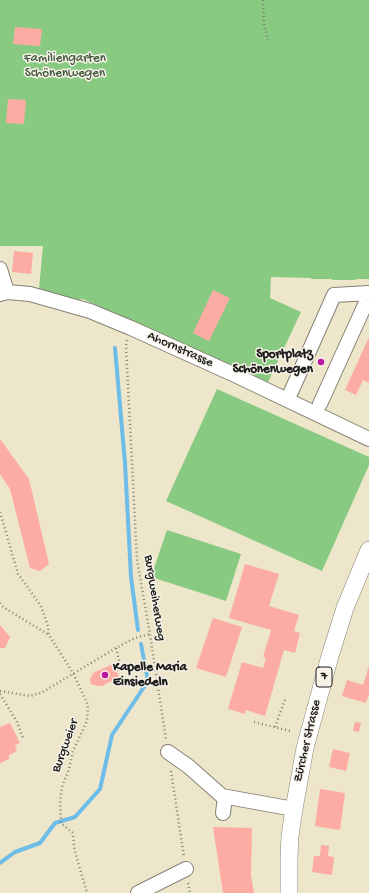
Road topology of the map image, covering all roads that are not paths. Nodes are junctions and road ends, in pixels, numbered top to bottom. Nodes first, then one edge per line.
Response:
1 (0, 269) edge
2 (3, 293) edge
3 (369, 294) edge
4 (291, 392) dead end
5 (320, 404) dead end
6 (369, 439) edge
7 (367, 559) edge
8 (168, 752) road end
9 (225, 797) junction
10 (294, 809) junction
11 (223, 813) dead end
12 (186, 870) road end
13 (138, 893) edge
14 (289, 893) edge

1 - 2 street, Ahornstrasse
2 - 6 street, Ahornstrasse
3 - 4 street
3 - 5 street
7 - 10 main road, Zürcher Strasse / 7
8 - 9 street
9 - 10 street
9 - 11 street
10 - 14 main road, Zürcher Strasse / 7
12 - 13 street

